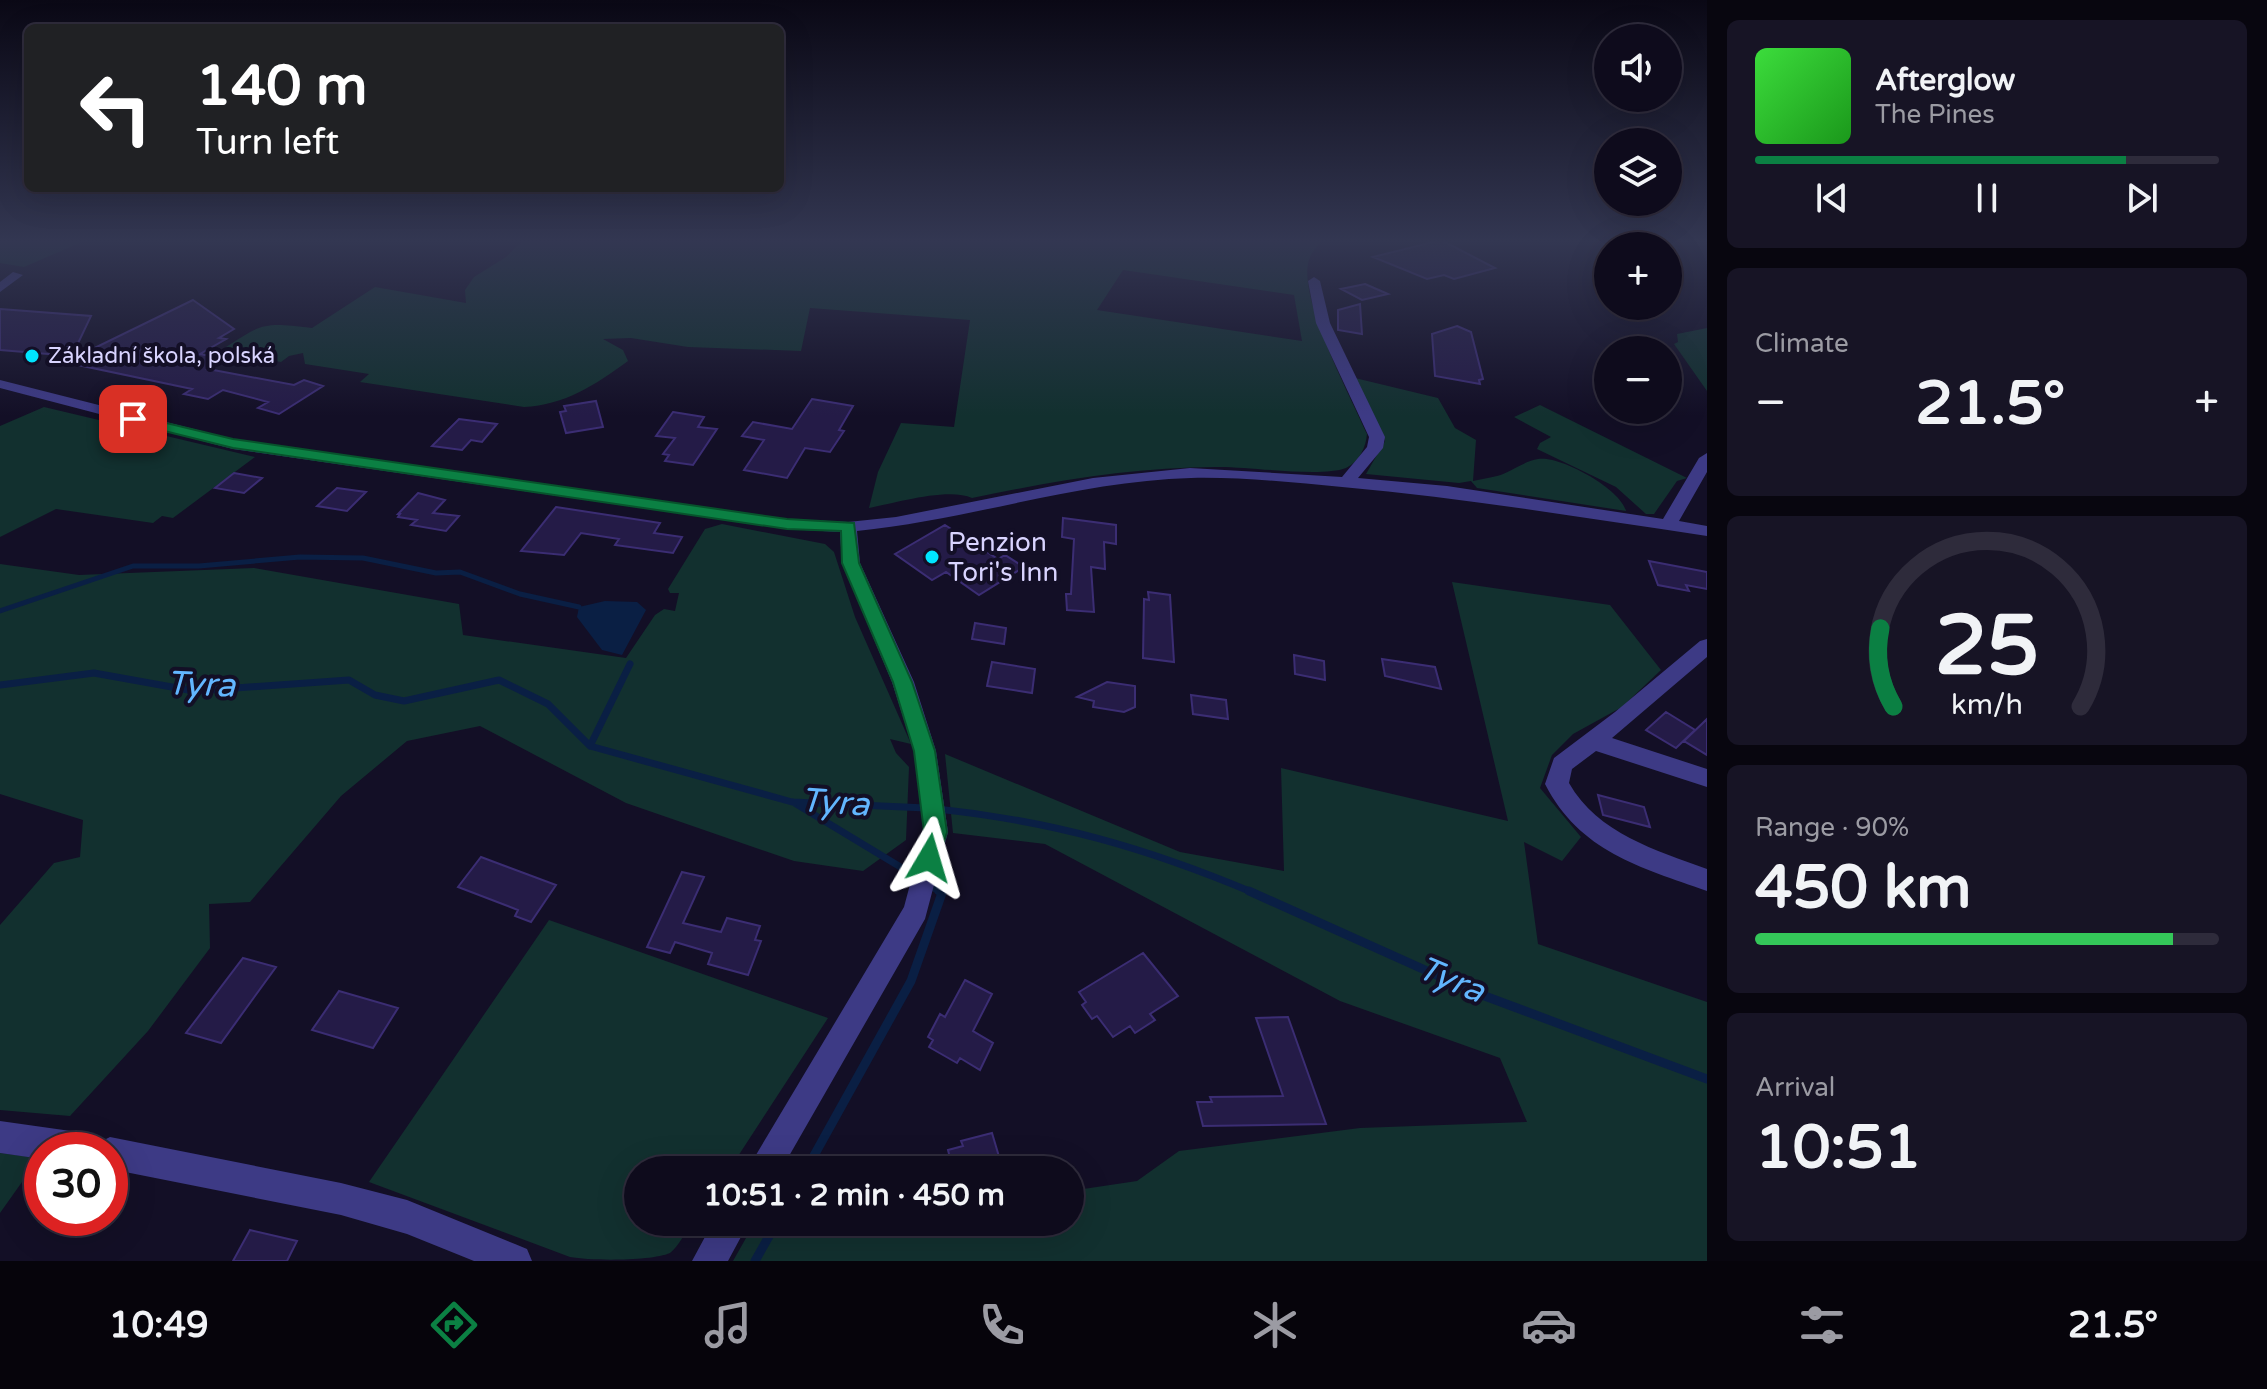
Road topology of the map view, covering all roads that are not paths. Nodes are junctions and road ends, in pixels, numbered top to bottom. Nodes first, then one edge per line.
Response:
1 (1318, 299) edge
2 (0, 384) edge
3 (1707, 458) edge
4 (1347, 481) junction
5 (1668, 525) junction
6 (848, 527) junction
7 (1707, 531) edge
8 (1707, 646) edge
9 (1592, 741) junction
10 (1707, 778) edge
11 (1707, 880) edge
12 (0, 1137) edge
13 (24, 1140) edge
14 (771, 1156) edge
15 (128, 1157) edge
16 (724, 1236) edge
17 (515, 1261) edge
18 (709, 1261) edge

1 - 4 street
2 - 6 street
3 - 5 street
4 - 5 street
4 - 6 street
5 - 7 street
6 - 14 street
8 - 9 street
9 - 10 street
9 - 11 street
12 - 13 street
15 - 17 street
16 - 18 street

